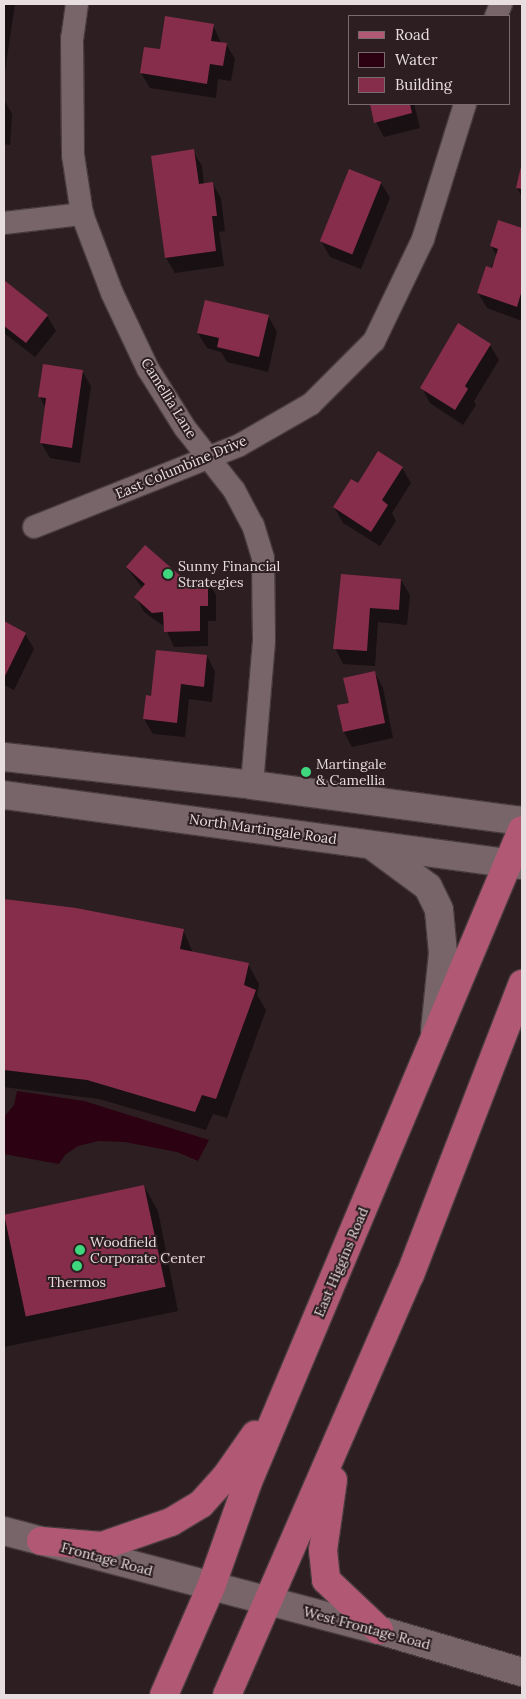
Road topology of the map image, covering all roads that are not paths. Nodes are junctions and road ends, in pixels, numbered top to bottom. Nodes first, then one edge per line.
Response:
1 (76, 4) edge
2 (465, 105) edge
3 (82, 214) junction
4 (4, 223) edge
5 (210, 458) junction
6 (34, 526) dead end
7 (4, 757) edge
8 (252, 785) junction
9 (4, 795) edge
10 (522, 821) edge
11 (522, 830) edge
12 (371, 844) junction
13 (516, 864) edge
14 (522, 984) edge
15 (433, 1047) junction
16 (285, 1393) junction
17 (344, 1425) junction
18 (4, 1531) edge
19 (41, 1541) junction
20 (211, 1587) junction
21 (268, 1602) junction
22 (379, 1630) junction
23 (522, 1672) edge
24 (164, 1695) edge
25 (227, 1695) edge

1 - 3 street, Camellia Lane
2 - 5 street, East Columbine Drive
3 - 4 street
3 - 5 street, Camellia Lane
5 - 6 street, East Columbine Drive
5 - 8 street, Camellia Lane
7 - 8 street
8 - 10 street
9 - 12 street, North Martingale Road
11 - 13 main road, East Higgins Road
12 - 13 street, North Martingale Road
12 - 15 street
13 - 15 main road, East Higgins Road
14 - 17 main road
15 - 16 main road, East Higgins Road
16 - 19 main road
16 - 20 main road, East Higgins Road
17 - 21 main road
17 - 22 main road
18 - 19 street, Frontage Road
19 - 20 street, Frontage Road
20 - 21 street, West Frontage Road
20 - 24 main road, East Higgins Road
21 - 22 street, West Frontage Road
21 - 25 main road
22 - 23 street, West Frontage Road

